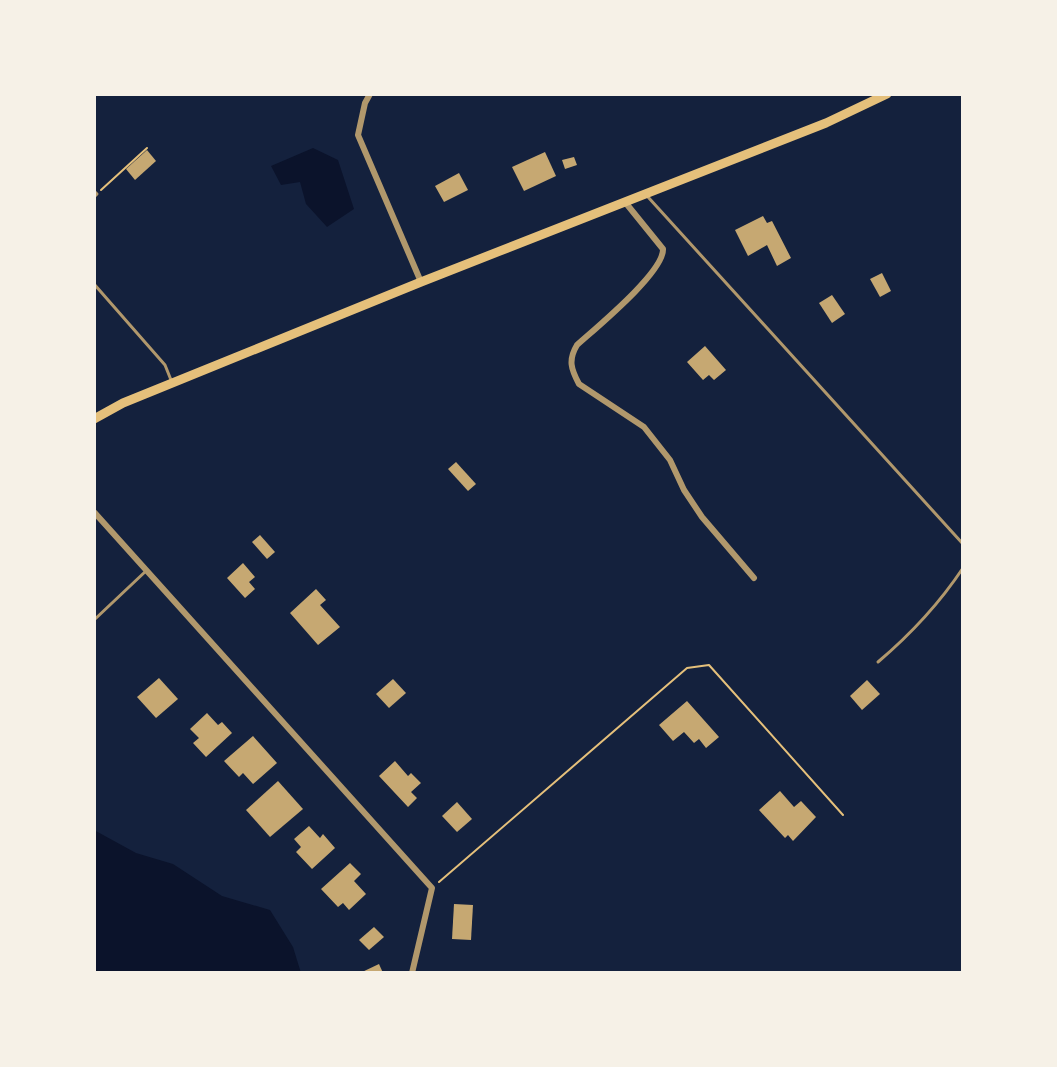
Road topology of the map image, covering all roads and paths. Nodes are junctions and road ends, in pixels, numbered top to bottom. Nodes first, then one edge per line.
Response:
1 (370, 94) edge
2 (887, 94) edge
3 (147, 148) dead end
4 (95, 194) edge
5 (646, 194) junction
6 (625, 202) junction
7 (421, 282) junction
8 (94, 284) edge
9 (172, 383) junction
10 (94, 419) edge
11 (94, 512) edge
12 (963, 544) edge
13 (963, 568) edge
14 (147, 570) junction
15 (754, 578) dead end
16 (94, 620) edge
17 (878, 662) dead end
18 (843, 815) dead end
19 (432, 888) junction
20 (412, 973) edge

1 - 7 street
2 - 5 main road
3 - 4 path
5 - 6 main road
5 - 12 lane
6 - 7 main road
6 - 15 street
7 - 9 main road
8 - 9 lane
9 - 10 main road
11 - 14 street
13 - 17 lane
14 - 16 lane
14 - 19 street
18 - 19 path
19 - 20 street

